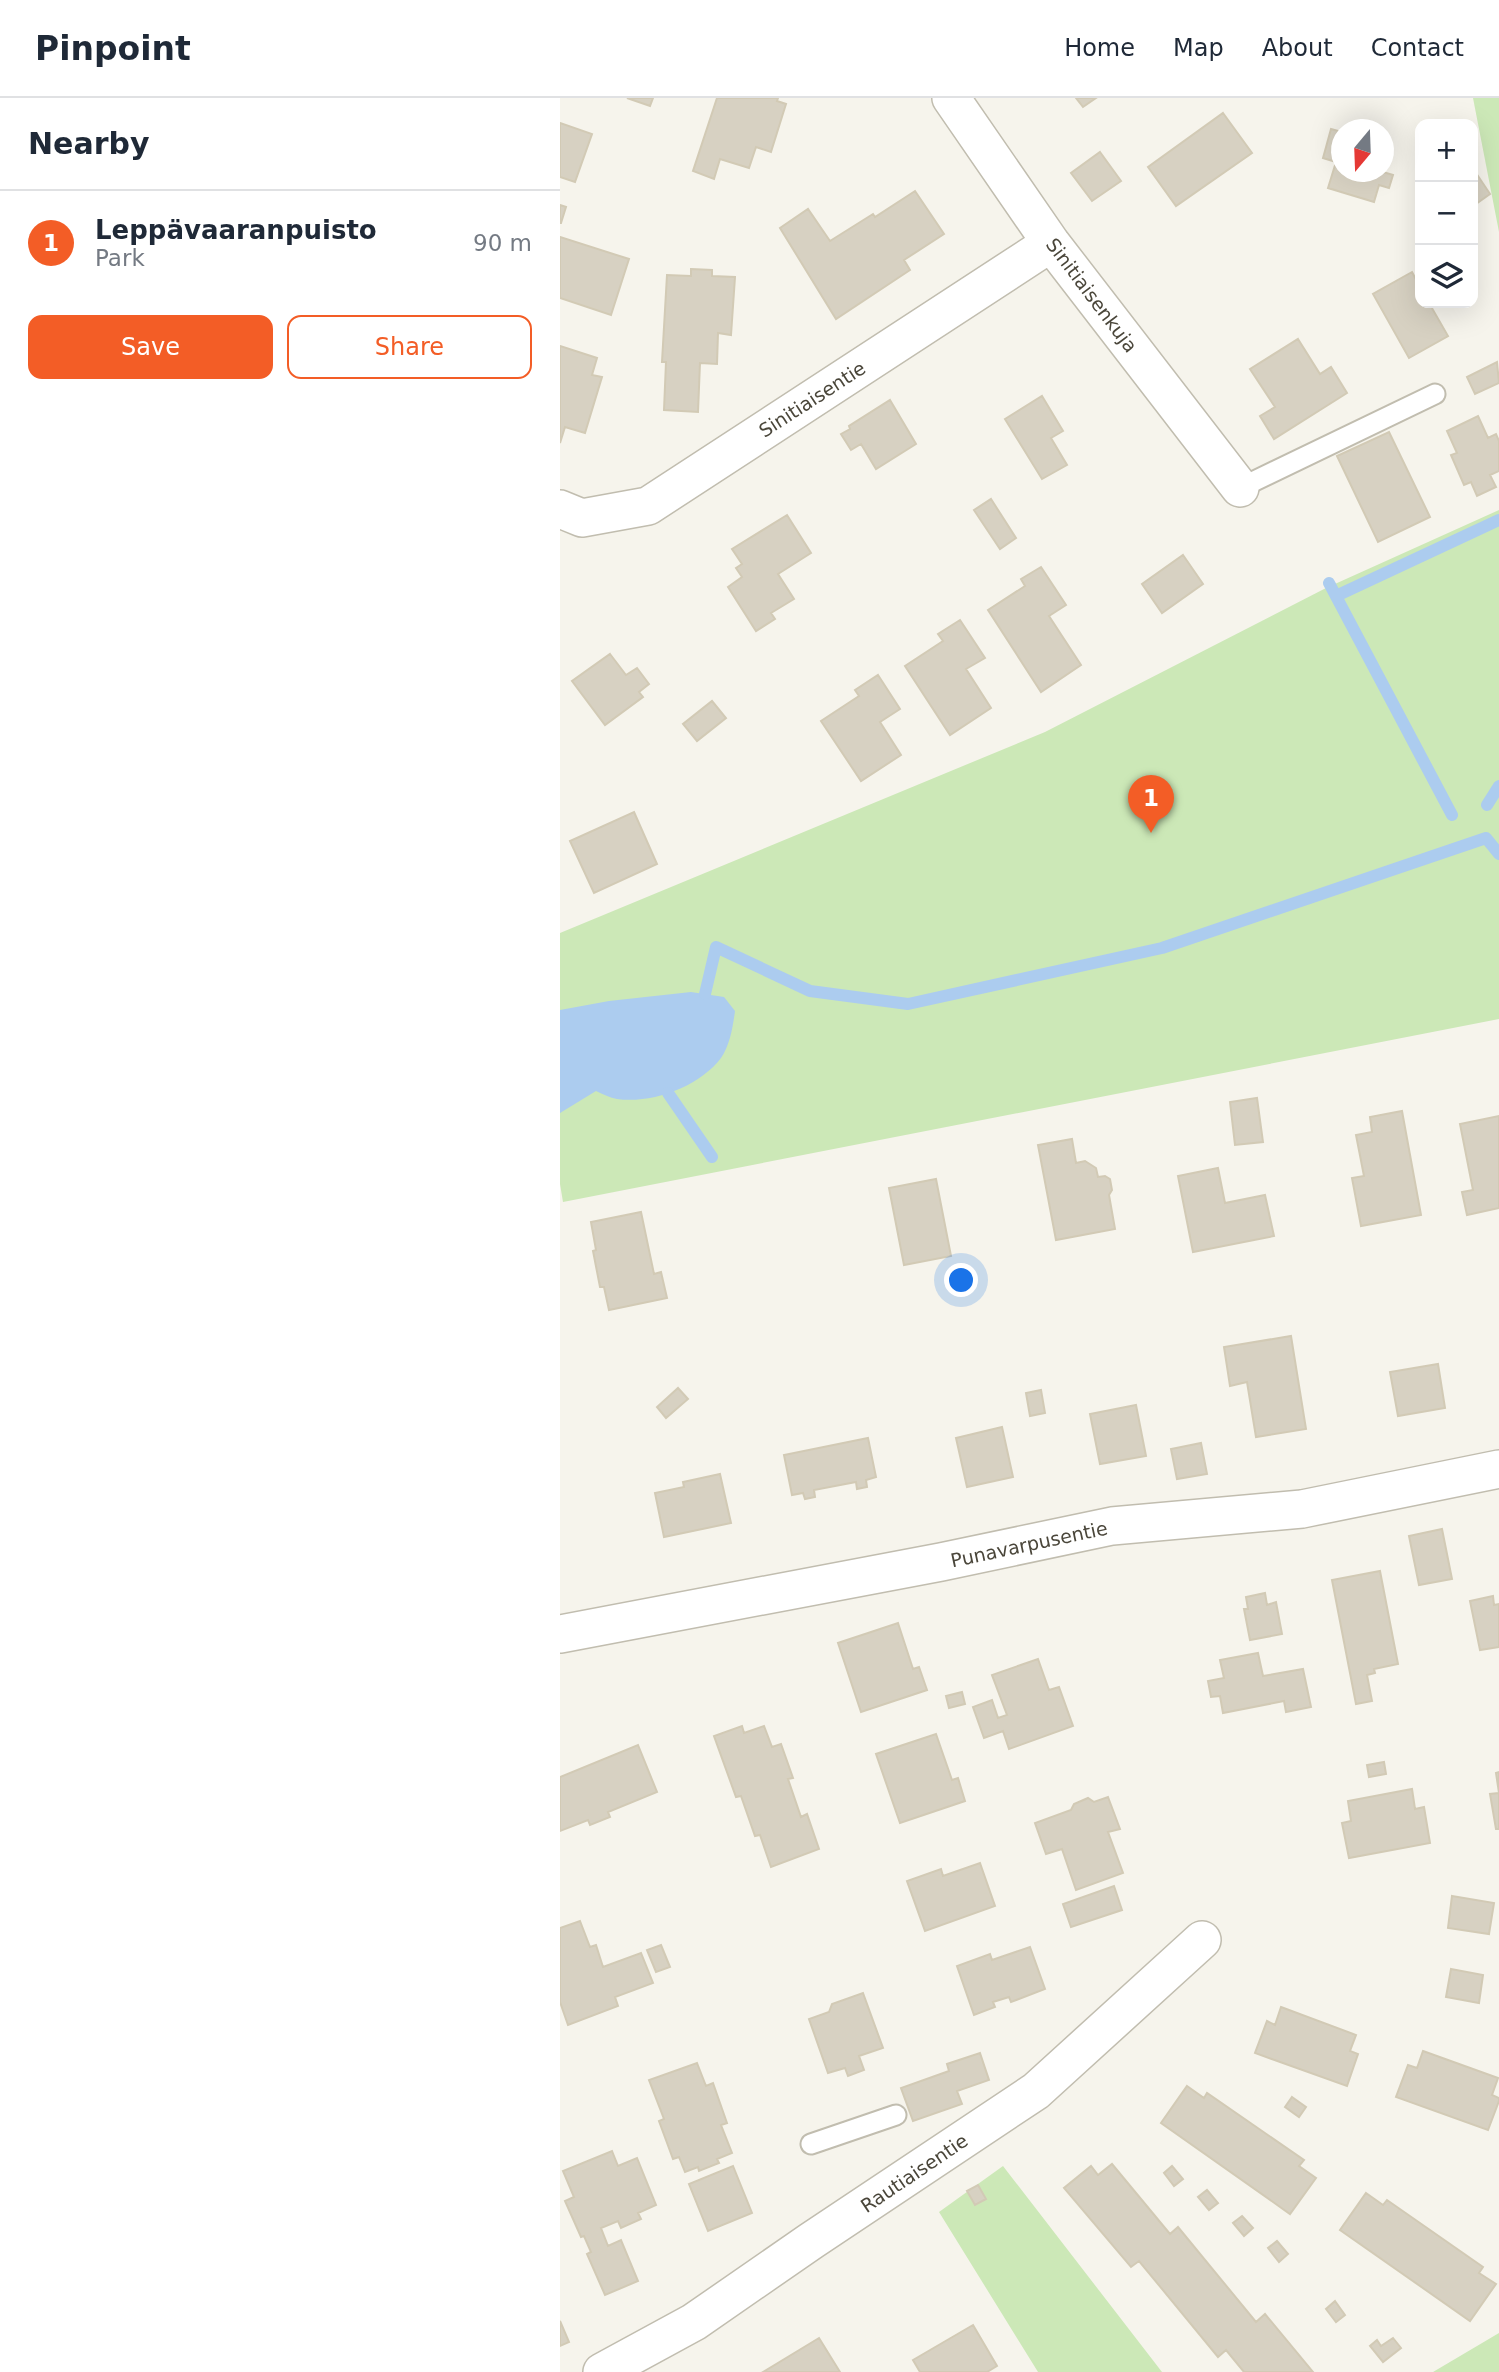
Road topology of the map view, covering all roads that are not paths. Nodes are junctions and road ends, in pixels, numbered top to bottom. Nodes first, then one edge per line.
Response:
1 (951, 98) edge
2 (1051, 243) junction
3 (1435, 394) dead end
4 (1240, 488) joint
5 (560, 509) edge
6 (1499, 1469) edge
7 (560, 1634) edge
8 (1202, 1940) dead end
9 (896, 2115) dead end
10 (811, 2144) dead end
11 (601, 2372) edge

1 - 2 street, Sinitiaisenkuja
2 - 4 street, Sinitiaisenkuja
2 - 5 street, Sinitiaisentie
3 - 4 lane
6 - 7 street, Punavarpusentie
8 - 11 street, Rautiaisentie
9 - 10 lane

